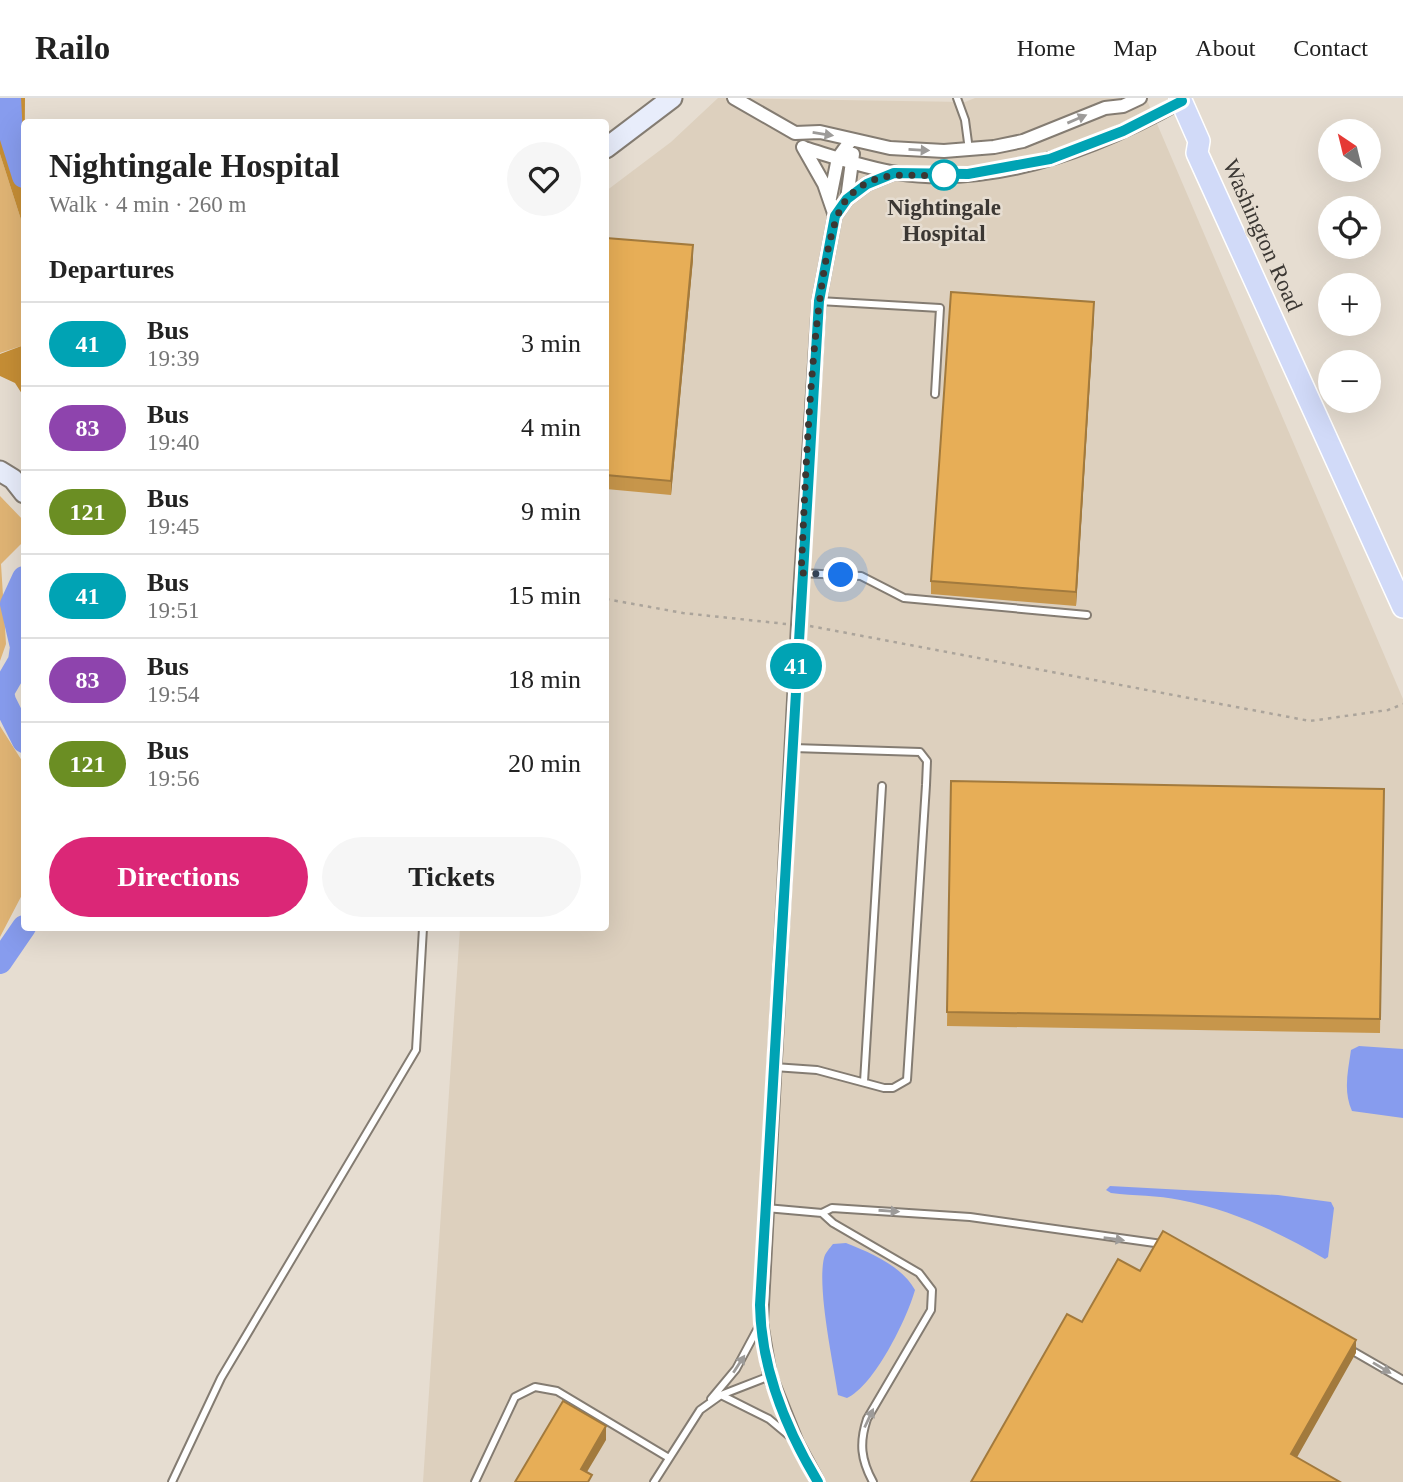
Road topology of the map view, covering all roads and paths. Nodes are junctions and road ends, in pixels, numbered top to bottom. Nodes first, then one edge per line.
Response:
1 (671, 98) edge
2 (734, 98) edge
3 (957, 98) edge
4 (1140, 98) edge
5 (1174, 101) edge
6 (1109, 103) edge
7 (795, 133) junction
8 (851, 140) junction
9 (609, 146) edge
10 (804, 148) junction
11 (969, 150) junction
12 (838, 158) junction
13 (853, 162) junction
14 (894, 173) junction
15 (830, 198) junction
16 (847, 199) junction
17 (835, 216) junction
18 (819, 301) junction
19 (934, 394) dead end
20 (0, 471) edge
21 (21, 489) edge
22 (801, 573) junction
23 (609, 600) edge
24 (1403, 607) edge
25 (1087, 615) dead end
26 (783, 623) dead end
27 (812, 626) dead end
28 (1403, 704) edge
29 (793, 748) junction
30 (882, 786) dead end
31 (423, 931) edge
32 (774, 1067) junction
33 (864, 1082) junction
34 (765, 1207) junction
35 (822, 1213) junction
36 (1167, 1245) edge
37 (761, 1322) junction
38 (1348, 1348) edge
39 (769, 1376) junction
40 (1403, 1380) edge
41 (721, 1395) junction
42 (710, 1400) junction
43 (797, 1443) junction
44 (669, 1458) junction
45 (172, 1482) edge
46 (475, 1482) edge
47 (654, 1482) edge
48 (818, 1482) edge
49 (873, 1482) edge

1 - 9 street
2 - 7 street
3 - 11 lane
4 - 6 street
5 - 14 street
5 - 24 main road, Washington Road
11 -> 6 street
7 -> 8 street
7 - 10 street
8 -> 11 street
8 - 12 street
8 - 13 street
10 - 12 street
10 - 15 street
12 - 13 street
12 - 15 street
13 - 14 street
13 - 16 street
14 - 16 street
15 - 17 street
16 - 17 street
17 - 18 street
18 - 19 lane
18 - 22 street
20 - 21 street
22 - 25 lane
22 - 29 street
23 - 26 path
27 - 28 path
29 - 32 street
29 - 33 lane
30 - 33 lane
31 - 45 lane
32 - 33 lane
32 - 34 street
34 - 35 lane
34 - 37 street
35 -> 36 lane
49 -> 35 lane
37 - 39 street
42 -> 37 lane
38 -> 40 lane
39 - 41 lane
39 - 43 street
41 - 42 lane
41 - 43 lane
42 - 44 lane
43 - 48 street
44 - 46 lane
44 - 47 lane

